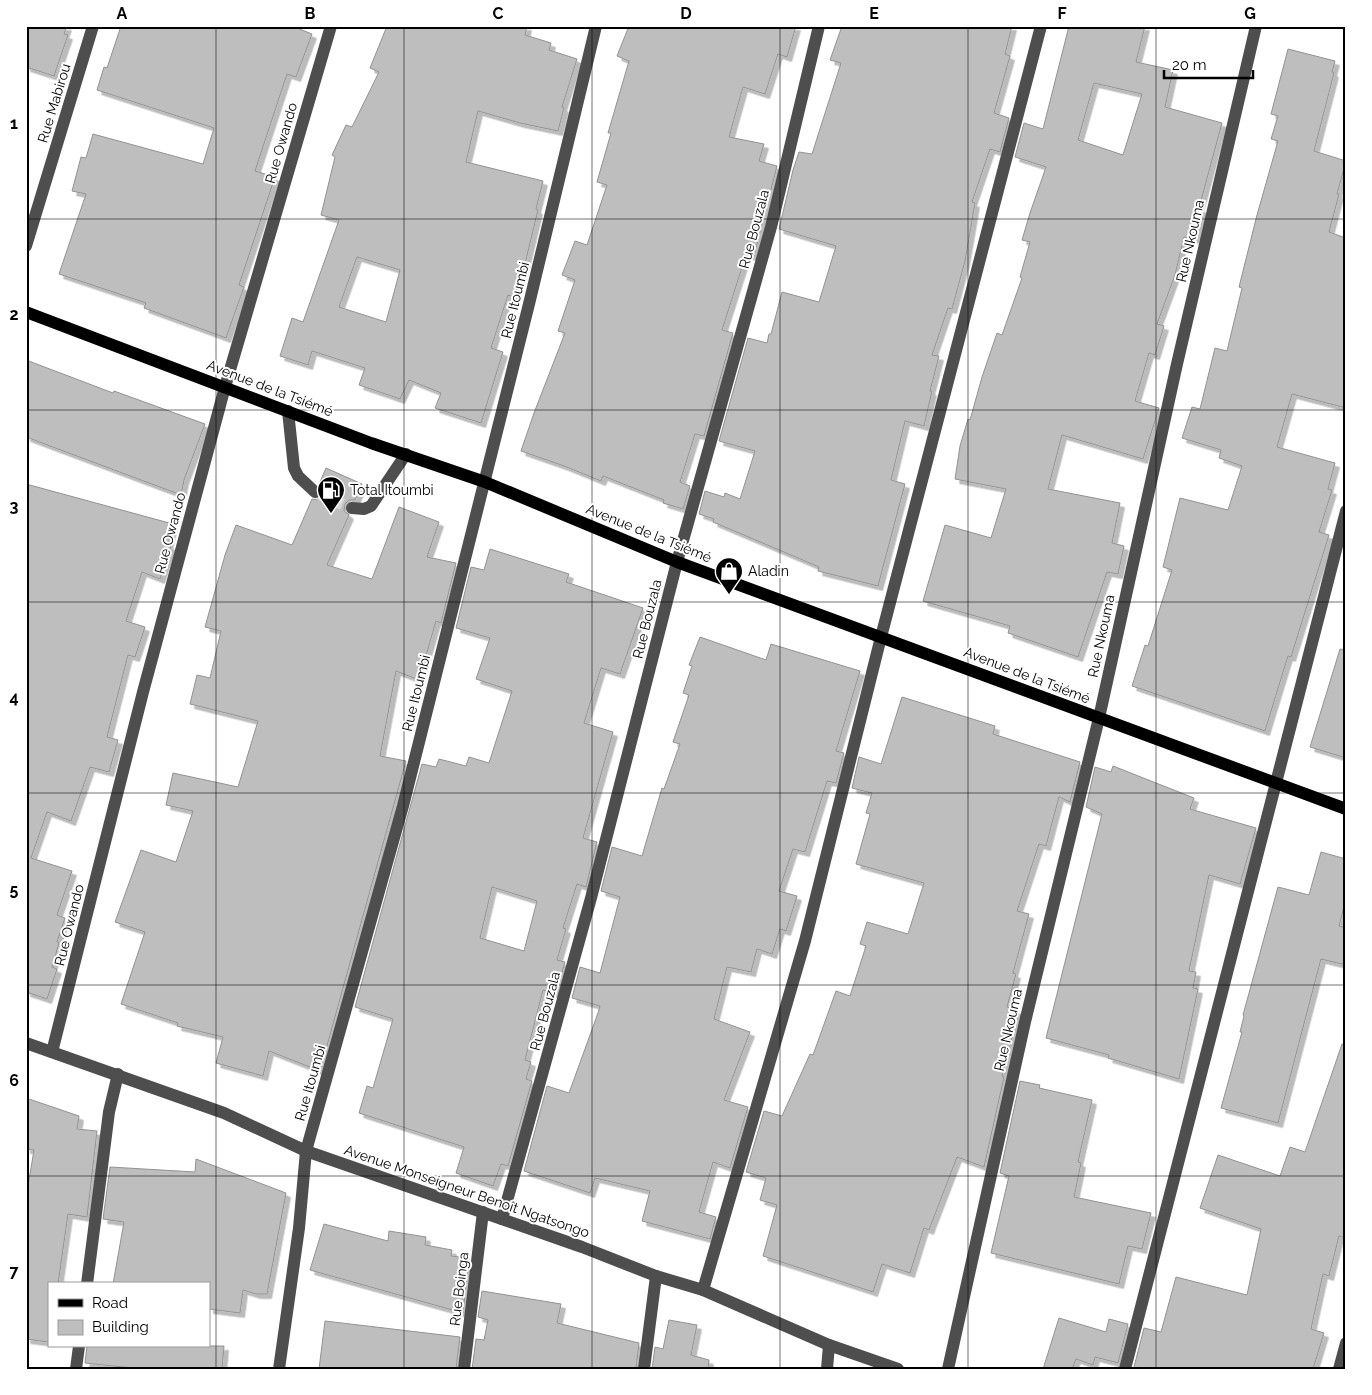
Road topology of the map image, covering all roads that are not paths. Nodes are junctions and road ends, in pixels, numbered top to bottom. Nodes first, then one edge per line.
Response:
1 (94, 26) edge
2 (331, 26) edge
3 (596, 26) edge
4 (819, 26) edge
5 (1041, 26) edge
6 (1256, 26) edge
7 (26, 246) edge
8 (26, 312) edge
9 (225, 387) junction
10 (288, 411) junction
11 (406, 454) junction
12 (485, 482) junction
13 (315, 492) tunnel mouth
14 (352, 508) tunnel mouth
15 (1346, 512) edge
16 (677, 562) junction
17 (881, 637) junction
18 (1099, 718) junction
19 (1276, 784) junction
20 (1346, 809) edge
21 (26, 1043) edge
22 (52, 1052) junction
23 (118, 1074) junction
24 (306, 1151) junction
25 (484, 1212) junction
26 (502, 1219) junction
27 (656, 1276) junction
28 (87, 1282) edge
29 (703, 1290) junction
30 (1346, 1344) edge
31 (830, 1345) junction
32 (79, 1348) edge
33 (76, 1369) edge
34 (279, 1369) edge
35 (464, 1369) edge
36 (644, 1369) edge
37 (827, 1369) edge
38 (898, 1369) edge
39 (948, 1369) edge
40 (1124, 1369) edge
41 (1339, 1369) edge

1 - 7 street, Rue Mabirou
2 - 9 street, Rue Owando
3 - 12 street, Rue Itoumbi
4 - 16 street, Rue Bouzala
5 - 17 street
6 - 18 street, Rue Nkouma
8 - 9 main road, Avenue de la Tsiémé
9 - 10 main road, Avenue de la Tsiémé
9 - 22 street, Rue Owando
10 - 11 main road, Avenue de la Tsiémé
10 - 13 street
11 - 12 main road, Avenue de la Tsiémé
11 - 14 street
12 - 16 main road, Avenue de la Tsiémé
12 - 24 street, Rue Itoumbi
15 - 19 street
16 - 17 main road, Avenue de la Tsiémé
16 - 26 street, Rue Bouzala
17 - 18 main road, Avenue de la Tsiémé
17 - 29 street
18 - 19 main road, Avenue de la Tsiémé
18 - 39 street, Rue Nkouma
19 - 20 main road, Avenue de la Tsiémé
19 - 40 street
21 - 22 street, Avenue Monseigneur Benoît Ngatsongo
22 - 23 street, Avenue Monseigneur Benoît Ngatsongo
23 - 24 street, Avenue Monseigneur Benoît Ngatsongo
23 - 28 street
24 - 25 street, Avenue Monseigneur Benoît Ngatsongo
24 - 34 street, Rue Itoumbi
25 - 26 street, Avenue Monseigneur Benoît Ngatsongo
25 - 35 street, Rue Boinga
26 - 27 street, Avenue Monseigneur Benoît Ngatsongo
27 - 29 street, Avenue Monseigneur Benoît Ngatsongo
27 - 36 street
29 - 31 street, Avenue Monseigneur Benoît Ngatsongo
30 - 41 street
31 - 37 street
31 - 38 street, Avenue Monseigneur Benoît Ngatsongo
32 - 33 street

